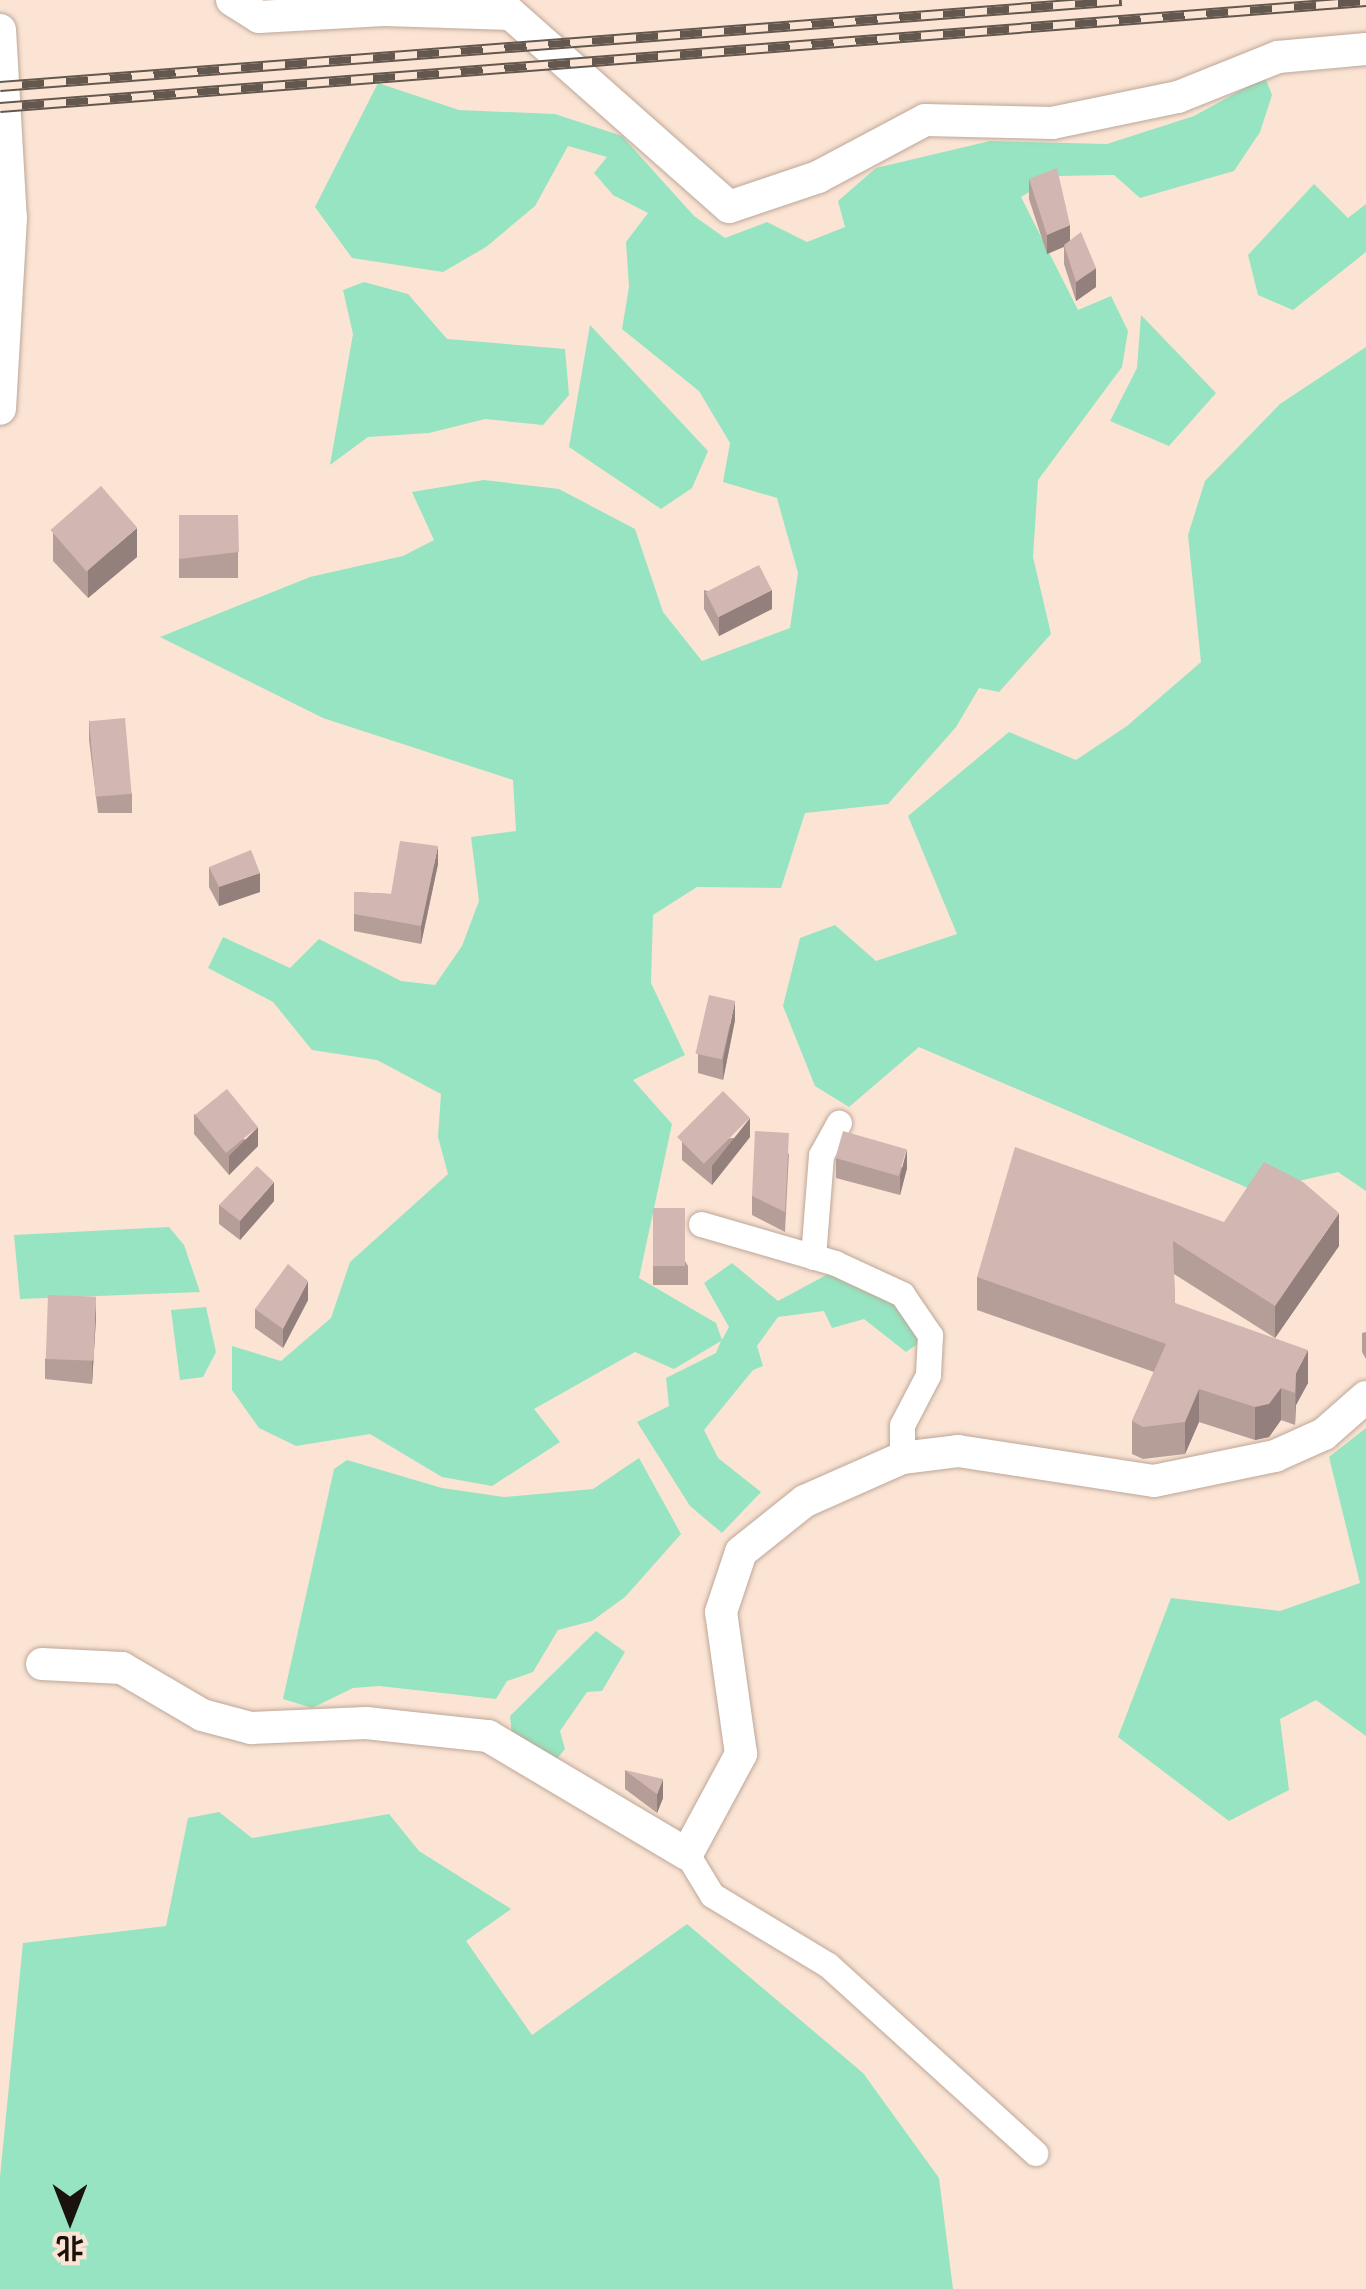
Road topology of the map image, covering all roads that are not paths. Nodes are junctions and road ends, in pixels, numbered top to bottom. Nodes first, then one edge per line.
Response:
1 (232, 0) edge
2 (0, 30) edge
3 (1366, 49) edge
4 (0, 409) edge
5 (838, 1123) dead end
6 (701, 1224) dead end
7 (813, 1258) junction
8 (1366, 1397) edge
9 (902, 1458) junction
10 (42, 1664) dead end
11 (687, 1854) junction
12 (1035, 2153) dead end

1 - 3 street
2 - 4 street
5 - 7 street
6 - 7 street
7 - 9 street
8 - 9 street
9 - 11 street
10 - 11 street
11 - 12 street

